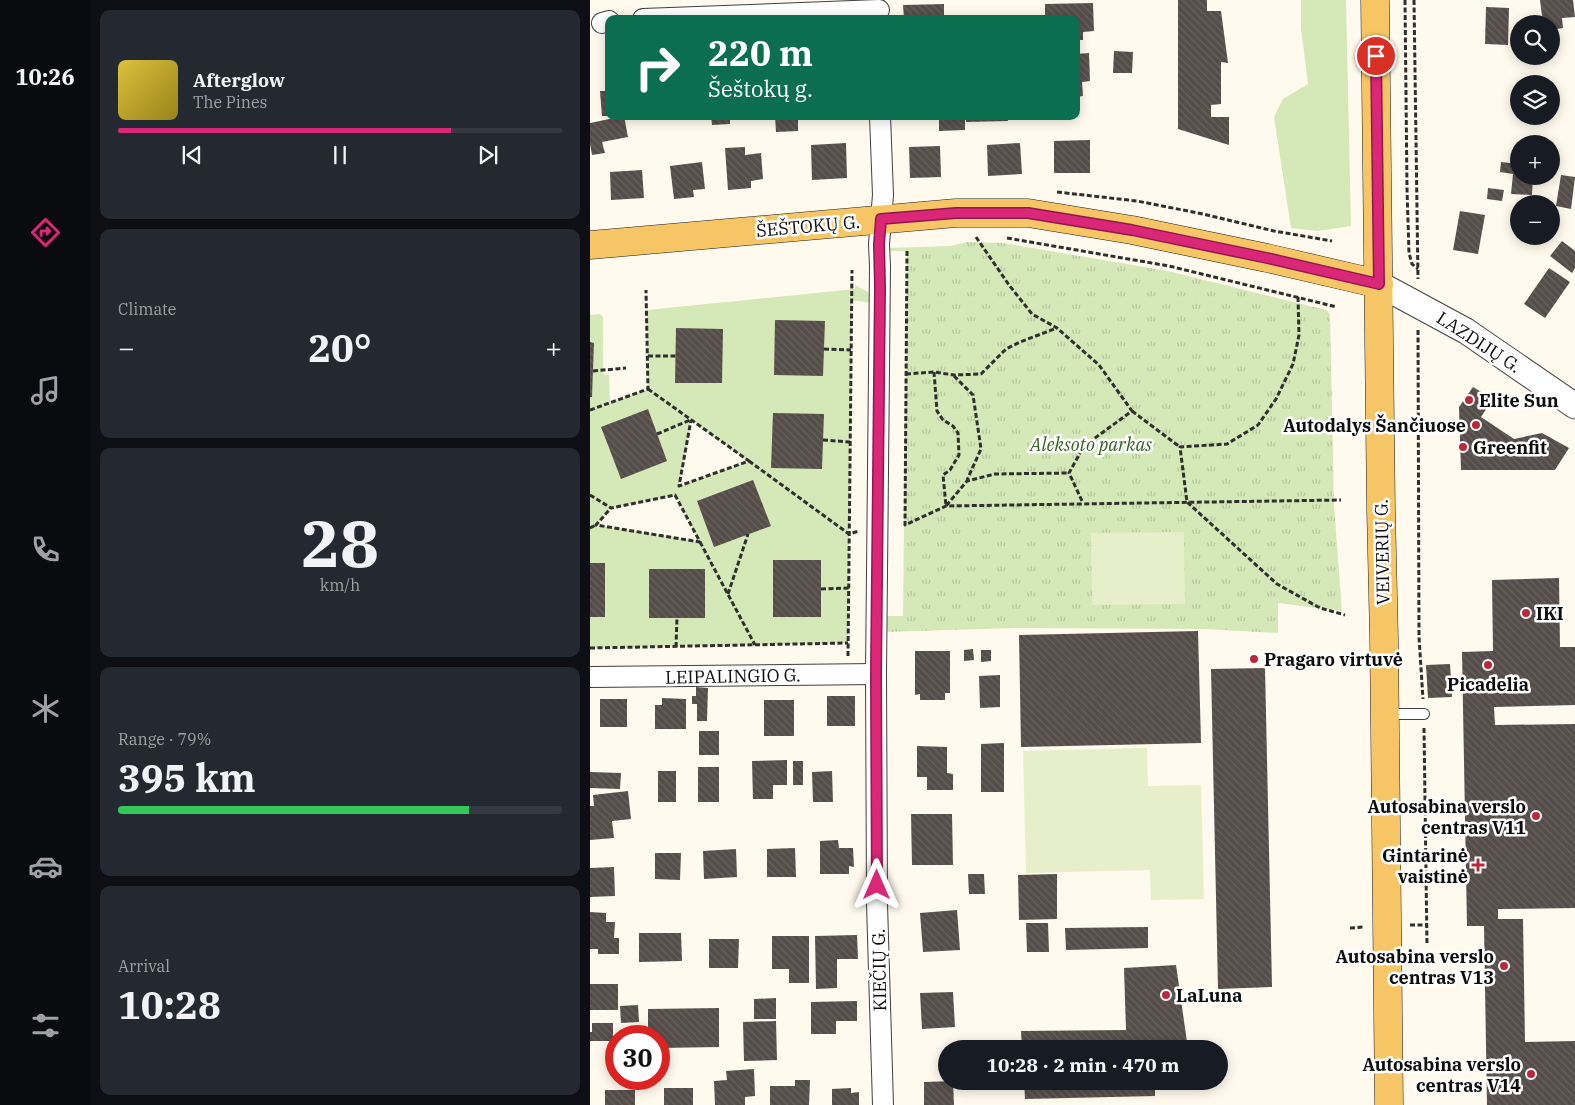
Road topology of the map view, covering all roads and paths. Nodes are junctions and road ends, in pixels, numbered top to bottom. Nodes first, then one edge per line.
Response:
1 (1375, 0) edge
2 (1406, 0) edge
3 (1414, 0) edge
4 (879, 10) edge
5 (748, 15) edge
6 (880, 120) edge
7 (956, 213) junction
8 (881, 219) junction
9 (967, 238) dead end
10 (977, 238) junction
11 (986, 238) dead end
12 (1005, 238) dead end
13 (590, 244) edge
14 (907, 250) dead end
15 (1418, 269) junction
16 (852, 270) dead end
17 (1379, 284) junction
18 (646, 290) dead end
19 (1298, 297) junction
20 (1418, 304) junction
21 (1337, 307) dead end
22 (1057, 328) junction
23 (824, 349) dead end
24 (851, 350) junction
25 (648, 356) junction
26 (676, 356) dead end
27 (626, 368) dead end
28 (593, 371) dead end
29 (934, 372) junction
30 (906, 374) junction
31 (954, 376) junction
32 (648, 389) junction
33 (1575, 406) edge
34 (590, 410) edge
35 (1132, 412) junction
36 (691, 420) junction
37 (657, 434) dead end
38 (823, 440) dead end
39 (850, 442) junction
40 (1180, 447) junction
41 (749, 461) junction
42 (1069, 473) junction
43 (967, 481) junction
44 (679, 486) junction
45 (676, 495) junction
46 (590, 496) edge
47 (1341, 500) dead end
48 (1187, 502) junction
49 (1084, 503) junction
50 (946, 506) junction
51 (610, 508) junction
52 (596, 525) junction
53 (590, 528) edge
54 (748, 534) dead end
55 (849, 534) junction
56 (700, 542) junction
57 (849, 588) junction
58 (821, 589) dead end
59 (728, 595) junction
60 (1345, 615) dead end
61 (677, 617) dead end
62 (848, 644) junction
63 (755, 645) junction
64 (676, 647) junction
65 (590, 648) edge
66 (848, 674) junction
67 (876, 674) junction
68 (590, 677) edge
69 (1385, 714) junction
70 (1424, 714) junction
71 (1427, 945) dead end
72 (882, 1105) edge
73 (1389, 1105) edge

1 - 17 main road, VEIVERIŲ G.
2 - 15 path
3 - 15 path
4 - 5 street
6 - 8 street, KIEČIŲ G.
7 - 8 main road, ŠEŠTOKŲ G.
7 - 10 path
7 - 17 main road, ŠEŠTOKŲ G.
8 - 13 main road, ŠEŠTOKŲ G.
8 - 67 street, KIEČIŲ G.
9 - 10 path
10 - 11 path
10 - 22 path
12 - 19 path
14 - 30 path
15 - 20 path
16 - 24 path
17 - 20 street, LAZDIJŲ G.
17 - 69 main road, VEIVERIŲ G.
18 - 25 path
19 - 21 path
19 - 40 path
20 - 33 street, LAZDIJŲ G.
20 - 70 path
22 - 31 path
22 - 35 path
23 - 24 path
24 - 39 path
25 - 26 path
25 - 32 path
27 - 28 path
29 - 30 path
29 - 31 path
29 - 50 path
30 - 50 path
31 - 43 path
32 - 34 path
32 - 36 path
35 - 40 path
35 - 42 path
36 - 37 path
36 - 41 path
36 - 44 path
38 - 39 path
39 - 55 path
40 - 48 path
41 - 44 path
41 - 55 path
42 - 43 path
42 - 49 path
43 - 50 path
44 - 45 path
45 - 51 path
45 - 56 path
46 - 51 path
47 - 48 path
48 - 49 path
48 - 60 path
49 - 50 path
51 - 52 path
52 - 53 path
52 - 56 path
54 - 59 path
55 - 57 path
56 - 59 path
57 - 58 path
57 - 62 path
59 - 63 path
61 - 64 path
62 - 63 path
62 - 66 path
63 - 64 path
64 - 65 path
66 - 67 street, LEIPALINGIO G.
66 - 68 street, LEIPALINGIO G.
67 - 72 street, KIEČIŲ G.
69 - 70 lane
69 - 73 main road, VEIVERIŲ G.
70 - 71 path

